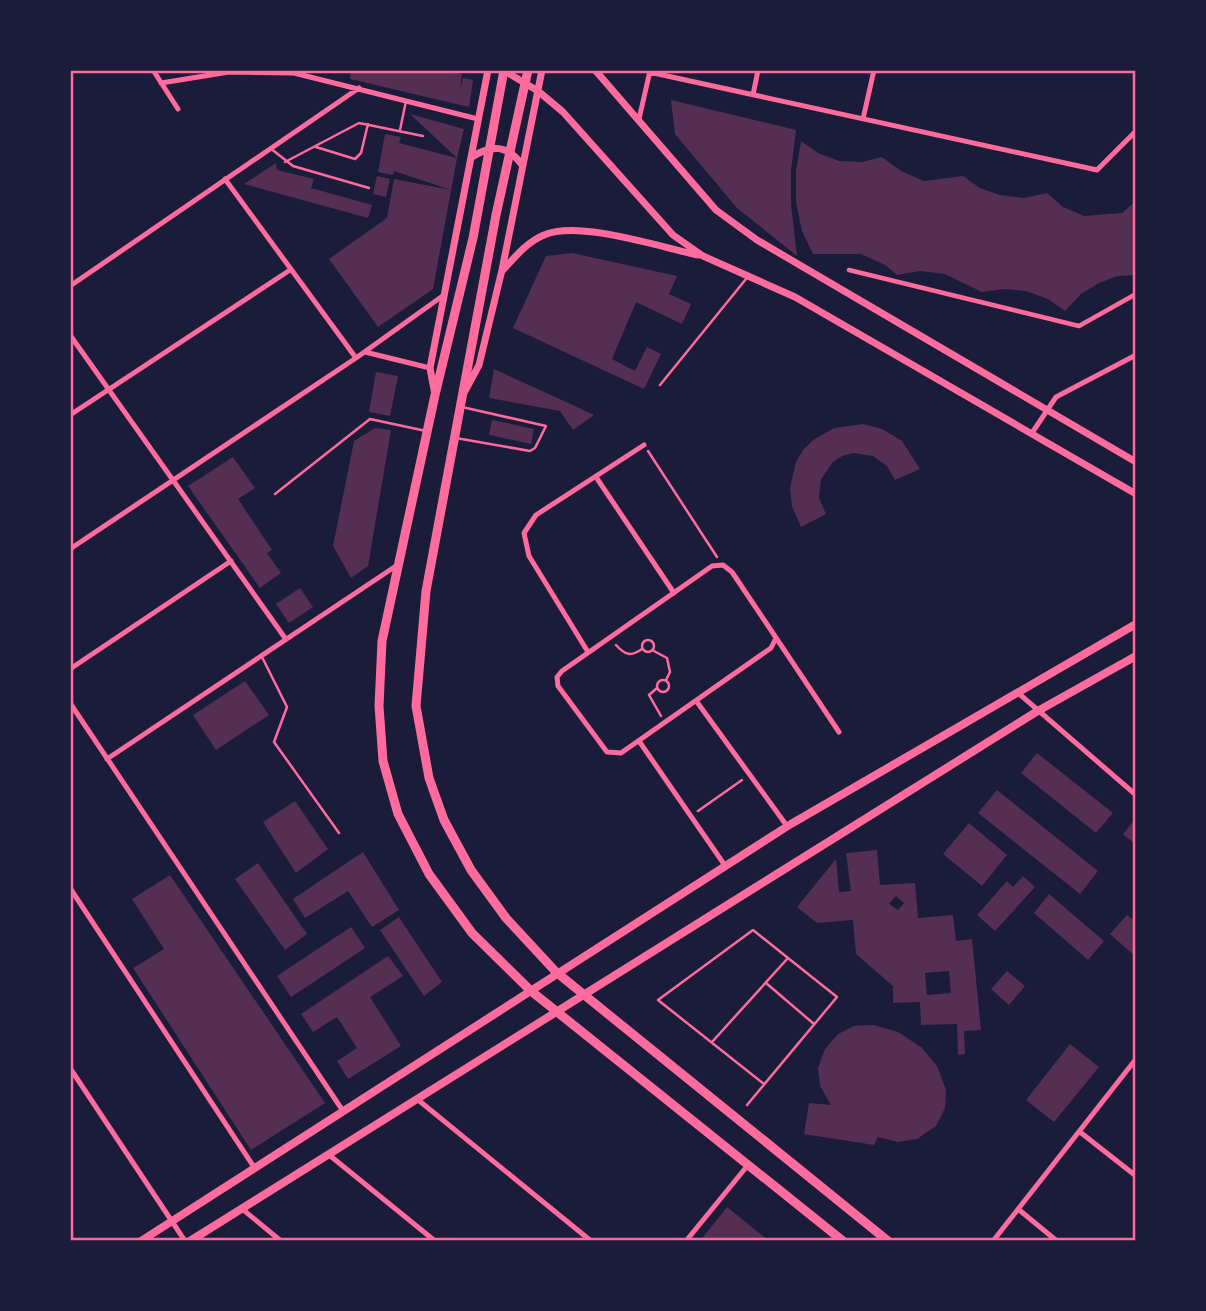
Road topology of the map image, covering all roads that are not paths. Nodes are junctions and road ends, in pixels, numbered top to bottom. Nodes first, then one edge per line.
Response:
1 (153, 70) edge
2 (488, 70) edge
3 (503, 70) edge
4 (528, 70) edge
5 (542, 70) edge
6 (595, 70) edge
7 (758, 70) edge
8 (874, 70) edge
9 (650, 71) edge
10 (161, 83) junction
11 (359, 88) junction
12 (538, 91) junction
13 (753, 95) junction
14 (406, 100) junction
15 (178, 110) dead end
16 (478, 119) junction
17 (639, 119) junction
18 (863, 119) junction
19 (368, 124) junction
20 (400, 130) junction
21 (1136, 131) edge
22 (423, 136) dead end
23 (316, 147) junction
24 (270, 148) junction
25 (472, 157) junction
26 (285, 162) junction
27 (522, 165) junction
28 (225, 178) junction
29 (369, 188) dead end
30 (703, 256) junction
31 (290, 270) junction
32 (502, 270) junction
33 (849, 271) dead end
34 (748, 276) junction
35 (70, 286) edge
36 (446, 294) junction
37 (1136, 294) edge
38 (70, 335) edge
39 (365, 352) junction
40 (1136, 355) edge
41 (356, 358) junction
42 (430, 368) junction
43 (660, 385) dead end
44 (109, 389) junction
45 (465, 391) junction
46 (435, 395) junction
47 (461, 407) junction
48 (1045, 408) junction
49 (70, 415) edge
50 (426, 431) junction
51 (1032, 433) junction
52 (456, 438) junction
53 (644, 445) road end
54 (1136, 462) edge
55 (173, 477) junction
56 (596, 477) junction
57 (275, 494) dead end
58 (1136, 494) edge
59 (70, 549) edge
60 (231, 561) junction
61 (396, 566) junction
62 (674, 593) junction
63 (1136, 624) edge
64 (285, 638) junction
65 (775, 640) junction
66 (588, 652) junction
67 (260, 654) junction
68 (1135, 658) edge
69 (70, 669) edge
70 (1017, 692) junction
71 (697, 702) junction
72 (70, 703) edge
73 (1036, 712) junction
74 (839, 732) dead end
75 (639, 741) junction
76 (107, 759) junction
77 (1136, 795) edge
78 (787, 826) junction
79 (339, 833) dead end
80 (726, 867) junction
81 (70, 888) edge
82 (556, 972) junction
83 (531, 991) junction
84 (584, 996) junction
85 (558, 1012) junction
86 (1136, 1059) edge
87 (70, 1068) edge
88 (417, 1099) junction
89 (343, 1111) junction
90 (1080, 1132) junction
91 (328, 1154) junction
92 (748, 1165) junction
93 (254, 1167) junction
94 (1136, 1176) edge
95 (242, 1208) junction
96 (1018, 1209) junction
97 (171, 1221) junction
98 (141, 1241) edge
99 (188, 1241) edge
100 (281, 1241) edge
101 (435, 1241) edge
102 (591, 1241) edge
103 (687, 1241) edge
104 (844, 1241) edge
105 (888, 1241) edge
106 (993, 1241) edge
107 (1057, 1241) edge

1 - 10 street
2 - 16 street
3 - 12 street
3 - 46 main road
4 - 45 main road
5 - 12 street
6 - 17 street
7 - 13 street
8 - 18 street
9 - 13 street
9 - 17 street
10 - 11 street
10 - 15 street
11 - 14 street
11 - 24 street
12 - 27 street
12 - 30 street
13 - 18 street
14 - 16 street
14 - 20 lane
16 - 25 street
17 - 48 street
18 - 21 street
19 - 20 lane
19 - 23 lane
19 - 23 lane
20 - 22 lane
23 - 26 lane
24 - 26 lane
24 - 28 street
25 - 27 street
25 - 36 street
26 - 29 lane
27 - 32 street
28 - 31 street
28 - 35 street
30 - 32 street
30 - 34 street
31 - 41 street
31 - 44 street
32 - 45 street
33 - 37 street
34 - 43 lane
34 - 51 street
36 - 39 street
36 - 42 street
38 - 44 street
39 - 41 street
39 - 42 street
40 - 48 street
41 - 55 street
42 - 46 street
44 - 49 street
44 - 55 street
45 - 47 main road
46 - 50 main road
47 - 52 main road
47 - 52 lane
48 - 51 street
48 - 54 street
50 - 57 lane
50 - 61 main road
51 - 58 street
52 - 82 main road
53 - 56 street
55 - 59 street
55 - 60 street
56 - 62 street
56 - 66 street
60 - 64 street
60 - 69 street
61 - 64 street
61 - 83 main road
62 - 65 street
62 - 66 street
63 - 70 main road
64 - 67 street
65 - 71 street
65 - 74 street
66 - 75 street
67 - 76 street
67 - 79 lane
68 - 73 main road
70 - 73 street
70 - 78 main road
71 - 75 street
71 - 78 street
72 - 76 street
73 - 77 street
73 - 84 main road
75 - 80 street
76 - 89 street
78 - 80 main road
80 - 82 main road
81 - 93 street
82 - 83 main road
82 - 84 main road
83 - 85 main road
83 - 89 main road
84 - 85 main road
84 - 105 main road
85 - 88 main road
85 - 92 main road
86 - 90 street
87 - 97 street
88 - 91 main road
88 - 102 street
89 - 93 main road
90 - 94 street
90 - 96 street
91 - 95 main road
91 - 101 street
92 - 103 street
92 - 104 main road
93 - 97 main road
95 - 99 main road
95 - 100 street
96 - 106 street
96 - 107 street
97 - 98 main road
97 - 99 street

